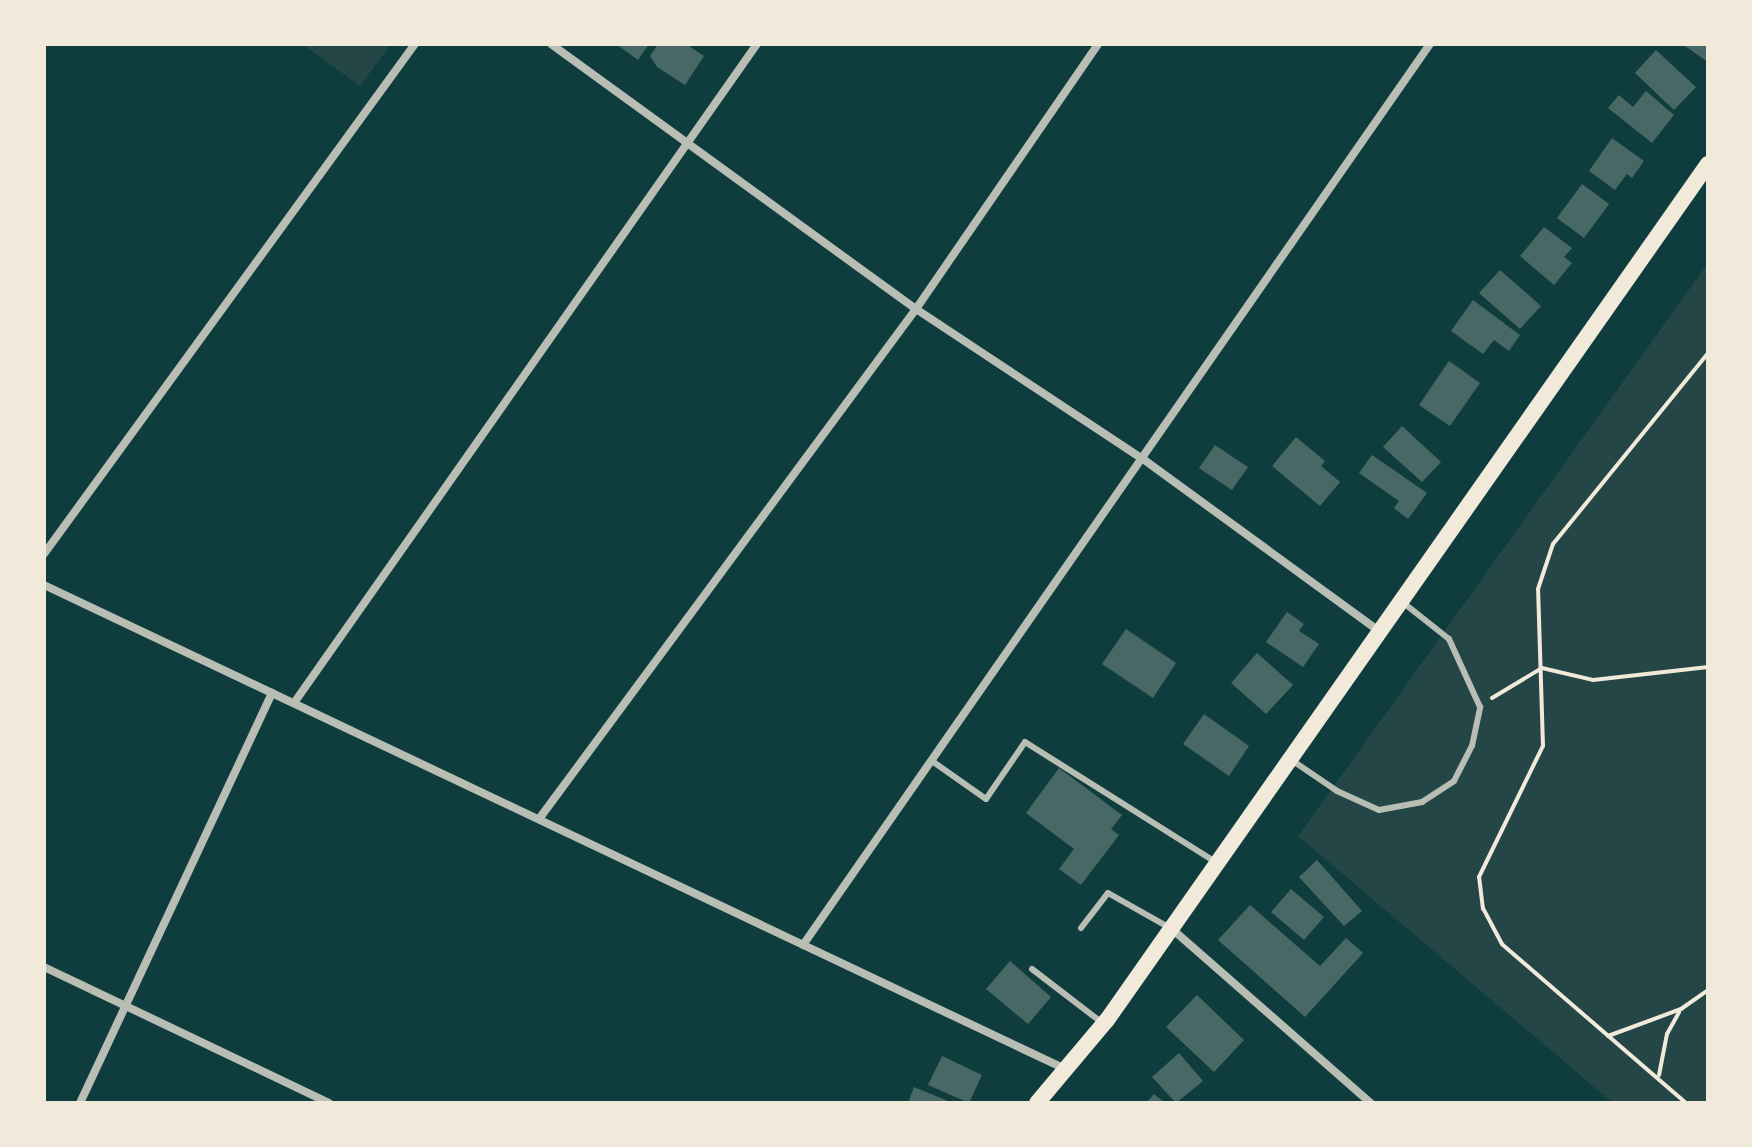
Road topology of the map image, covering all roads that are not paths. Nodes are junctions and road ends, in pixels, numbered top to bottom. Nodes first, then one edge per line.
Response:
1 (415, 44) edge
2 (551, 44) edge
3 (757, 44) edge
4 (1098, 44) edge
5 (1430, 44) edge
6 (687, 143) junction
7 (1708, 164) edge
8 (916, 309) junction
9 (1143, 459) junction
10 (44, 554) edge
11 (44, 585) edge
12 (1401, 601) junction
13 (1380, 631) junction
14 (272, 693) junction
15 (294, 703) junction
16 (1290, 759) junction
17 (932, 761) junction
18 (539, 819) junction
19 (1217, 863) junction
20 (1081, 928) dead end
21 (1171, 928) junction
22 (803, 945) junction
23 (44, 967) edge
24 (1032, 969) dead end
25 (126, 1004) junction
26 (1103, 1024) junction
27 (1065, 1069) junction
28 (80, 1103) edge
29 (329, 1103) edge
30 (1037, 1103) edge
31 (1371, 1103) edge

1 - 10 street
2 - 6 street
3 - 6 street
4 - 8 street
5 - 9 street
6 - 8 street
6 - 15 street
7 - 12 main road
8 - 9 street
8 - 18 street
9 - 13 street
9 - 17 street
11 - 14 street
12 - 13 main road
12 - 16 lane
13 - 16 main road
14 - 15 street
14 - 25 street
15 - 18 street
16 - 19 main road
17 - 19 lane
17 - 22 street
18 - 22 street
19 - 21 main road
20 - 21 lane
21 - 26 main road
21 - 31 street
22 - 27 street
23 - 25 street
24 - 26 lane
25 - 28 street
25 - 29 street
26 - 27 main road
27 - 30 main road

